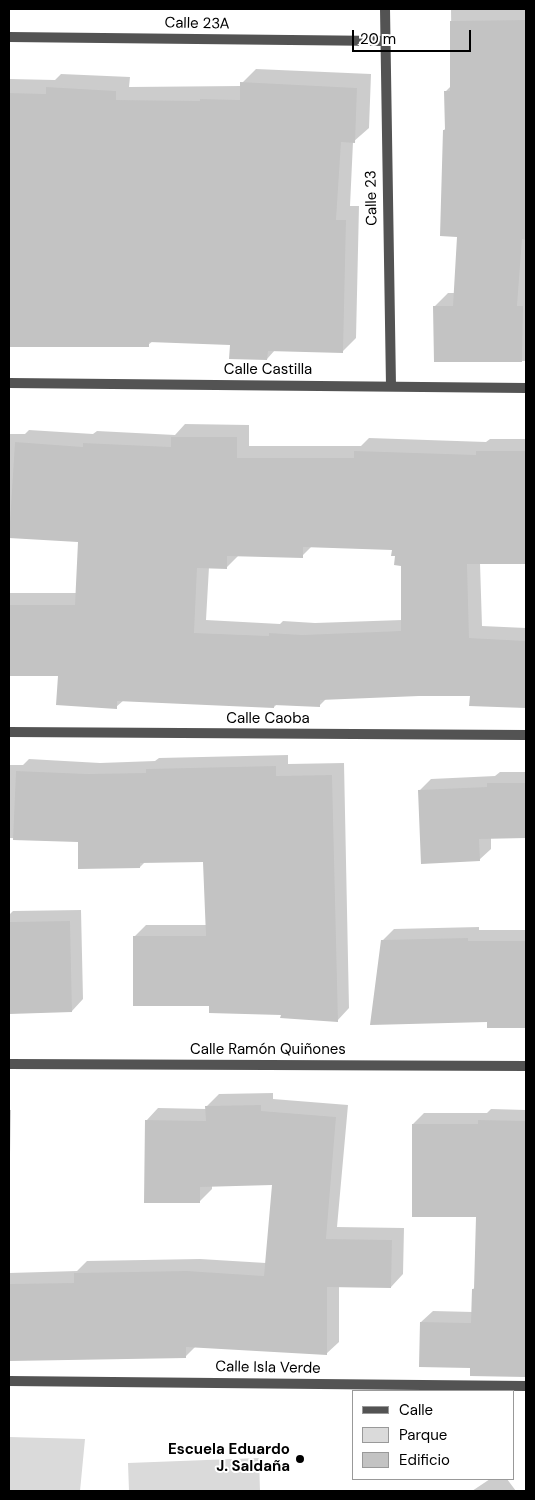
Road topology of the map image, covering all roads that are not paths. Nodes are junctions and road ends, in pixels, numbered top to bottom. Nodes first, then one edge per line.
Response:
1 (385, 9) edge
2 (9, 37) edge
3 (384, 41) junction
4 (9, 383) edge
5 (390, 386) junction
6 (526, 388) edge
7 (9, 732) edge
8 (526, 735) edge
9 (9, 1064) edge
10 (526, 1066) edge
11 (9, 1380) edge
12 (526, 1386) edge

1 - 3 street, Calle 23
2 - 3 street, Calle 23A
3 - 5 street, Calle 23
4 - 5 street, Calle Castilla
5 - 6 street, Calle Castilla
7 - 8 street, Calle Caoba
9 - 10 street, Calle Ramón Quiñones
11 - 12 street, Calle Isla Verde

